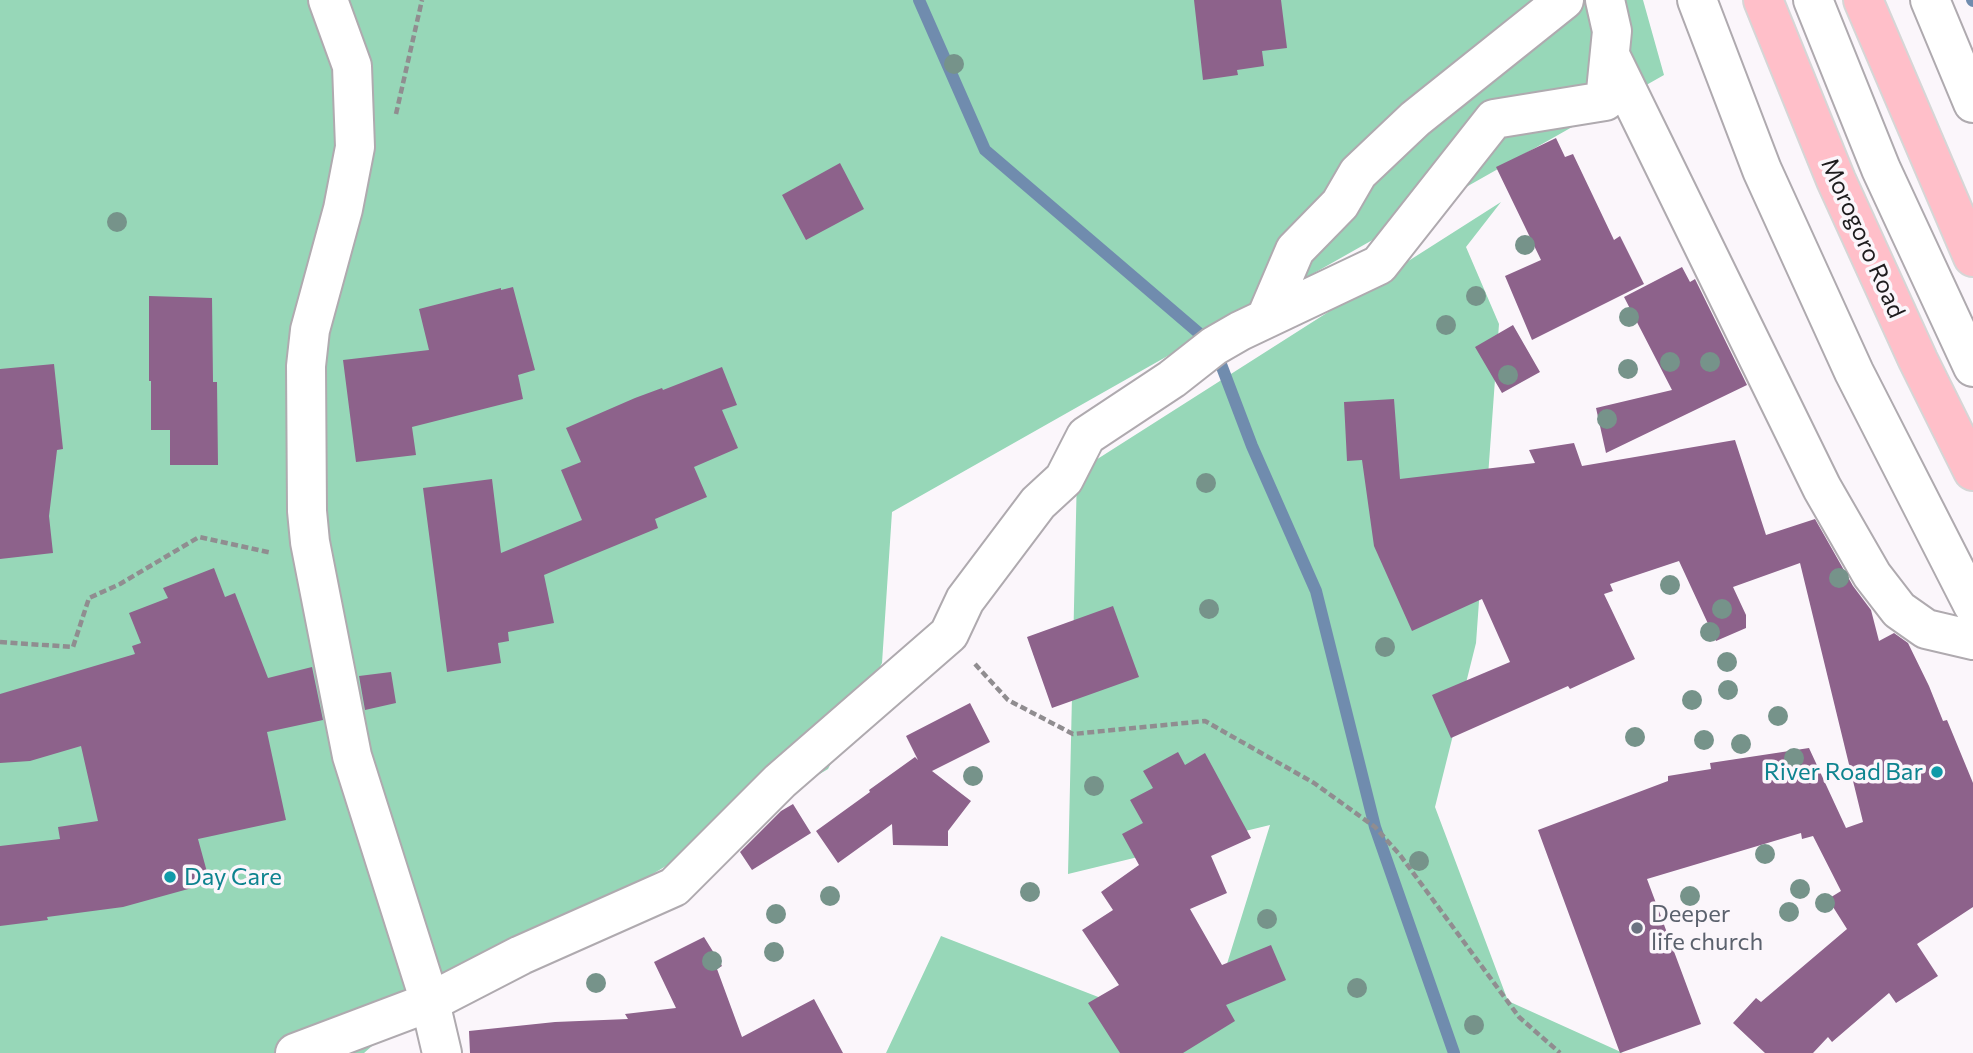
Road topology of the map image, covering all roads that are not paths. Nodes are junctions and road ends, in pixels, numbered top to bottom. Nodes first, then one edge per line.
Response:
1 (328, 0) edge
2 (1564, 0) edge
3 (1605, 0) edge
4 (1698, 0) edge
5 (1763, 0) edge
6 (1812, 0) edge
7 (1863, 0) edge
8 (1930, 0) edge
9 (1610, 55) junction
10 (1973, 103) edge
11 (1973, 257) edge
12 (1266, 318) junction
13 (1973, 367) edge
14 (1973, 471) edge
15 (1973, 606) edge
16 (1973, 640) edge
17 (430, 1002) junction
18 (295, 1053) edge
19 (442, 1053) edge

1 - 17 street
2 - 12 street
3 - 9 street
4 - 15 street
5 - 14 highway, Morogoro Road
6 - 13 street, Morogoro Road
7 - 11 highway
8 - 10 street
9 - 12 street
9 - 16 street
12 - 17 street
17 - 18 street
17 - 19 street

